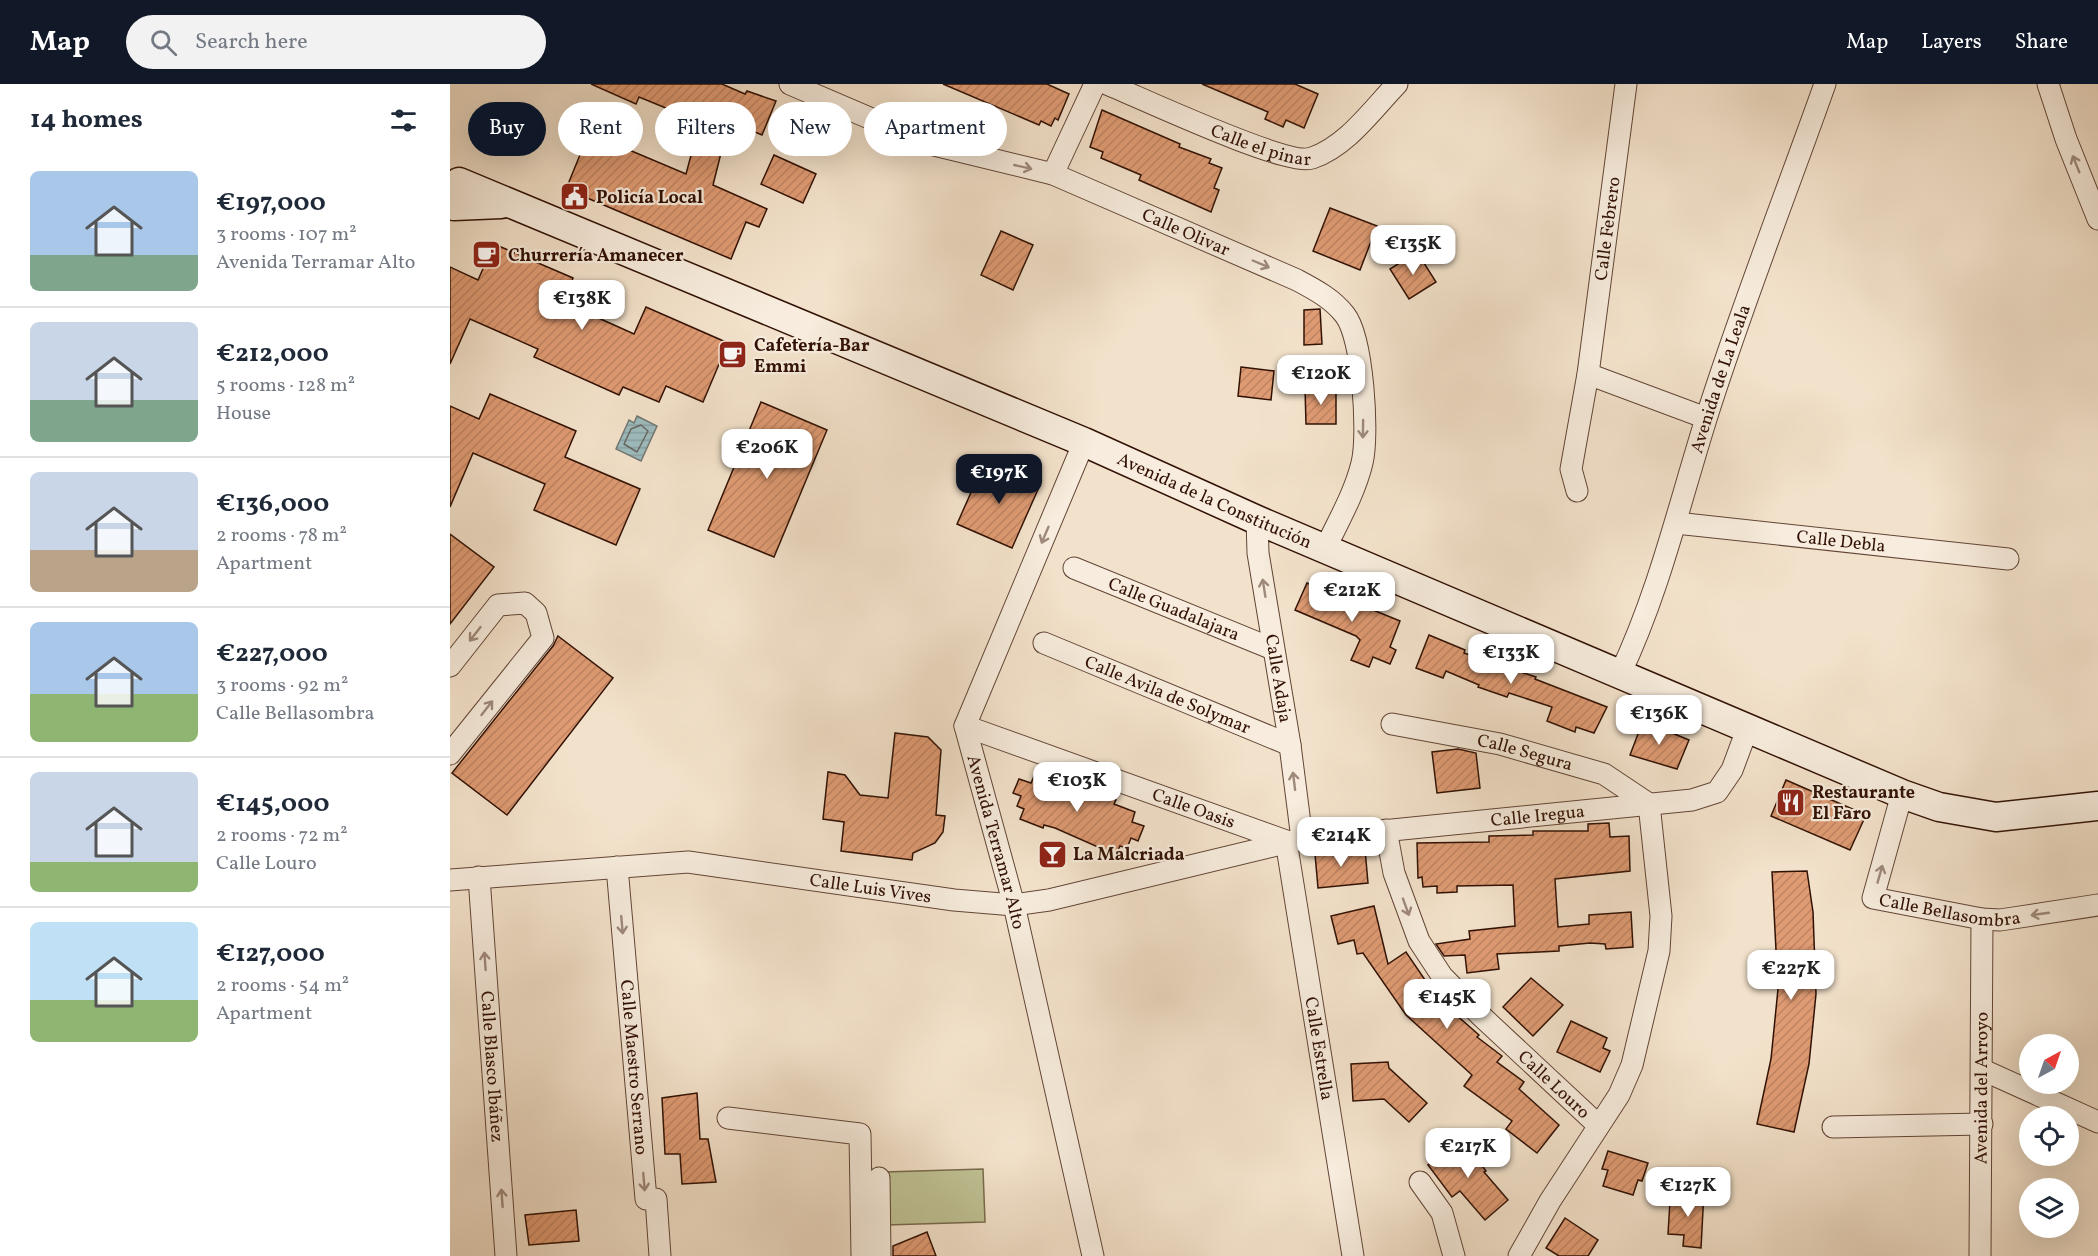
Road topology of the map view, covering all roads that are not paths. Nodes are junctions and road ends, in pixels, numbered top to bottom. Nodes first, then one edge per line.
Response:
1 (790, 84) edge
2 (1095, 84) edge
3 (1107, 84) edge
4 (1397, 84) edge
5 (1626, 84) edge
6 (1825, 84) edge
7 (2048, 84) edge
8 (1053, 174) junction
9 (453, 191) edge
10 (2098, 219) edge
11 (1588, 374) junction
12 (1706, 418) junction
13 (1084, 442) junction
14 (1577, 491) dead end
15 (1257, 519) junction
16 (1676, 524) junction
17 (1326, 547) junction
18 (2008, 559) dead end
19 (1074, 568) dead end
20 (1044, 643) dead end
21 (1274, 649) junction
22 (450, 666) edge
23 (1620, 674) junction
24 (1392, 724) dead end
25 (965, 726) junction
26 (1748, 727) junction
27 (1290, 745) junction
28 (450, 754) edge
29 (1902, 794) junction
30 (1649, 804) junction
31 (2098, 806) edge
32 (1386, 830) junction
33 (1294, 840) junction
34 (617, 867) junction
35 (479, 877) junction
36 (450, 880) edge
37 (1014, 905) junction
38 (2098, 905) edge
39 (1982, 920) junction
40 (1983, 1070) junction
41 (728, 1118) dead end
42 (2098, 1122) edge
43 (1982, 1124) junction
44 (1598, 1125) junction
45 (1833, 1126) dead end
46 (879, 1178) dead end
47 (1420, 1182) dead end
48 (506, 1256) edge
49 (660, 1256) edge
50 (862, 1256) edge
51 (880, 1256) edge
52 (1093, 1256) edge
53 (1353, 1256) edge
54 (1454, 1256) edge
55 (1519, 1256) edge
56 (1980, 1256) edge

1 -> 8 street, Calle Olivar
2 - 8 street
3 - 4 street, Calle el pinar
5 - 11 street, Calle Febrero
6 - 12 street, Avenida de La Leala
10 -> 7 street
8 -> 17 street, Calle Olivar
9 - 13 main road, Avenida de la Constitución
11 - 12 street
11 - 14 street, Calle Febrero
12 - 16 street, Avenida de La Leala
13 - 15 main road, Avenida de la Constitución
13 -> 25 street
15 - 17 main road, Avenida de la Constitución
21 -> 15 street, Calle Adaja
16 - 18 street, Calle Debla
16 - 23 street, Avenida de La Leala
17 - 23 main road, Avenida de la Constitución
19 - 21 street, Calle Guadalajara
20 - 27 street, Calle Avila de Solymar
21 - 27 street, Calle Adaja
28 -> 22 street
23 - 26 main road, Avenida de la Constitución
24 - 30 street, Calle Segura
25 - 33 street, Calle Oasis
25 - 37 street, Avenida Terramar Alto
26 - 29 main road, Avenida de la Constitución
26 - 30 street, Calle Iregua
33 -> 27 street, Calle Adaja
29 - 31 main road, Avenida de la Constitución
39 -> 29 street, Calle Bellasombra
30 - 32 street, Calle Iregua
30 - 44 street
32 - 33 street, Calle Iregua
32 -> 44 street, Calle Louro
33 - 37 street, Calle Luis Vives
33 - 53 street, Calle Estrella
34 - 35 street, Calle Luis Vives
34 - 37 street, Calle Luis Vives
34 -> 49 street, Calle Maestro Serrano
35 - 36 street, Calle Luis Vives
48 -> 35 street, Calle Blasco Ibáñez
37 - 52 street, Avenida Terramar Alto
38 -> 39 street, Calle Bellasombra
39 - 40 street, Avenida del Arroyo
40 - 42 street
40 - 43 street, Avenida del Arroyo
41 - 50 street
43 - 45 street
43 - 56 street, Avenida del Arroyo
44 - 55 street
46 - 51 street
47 - 54 street

